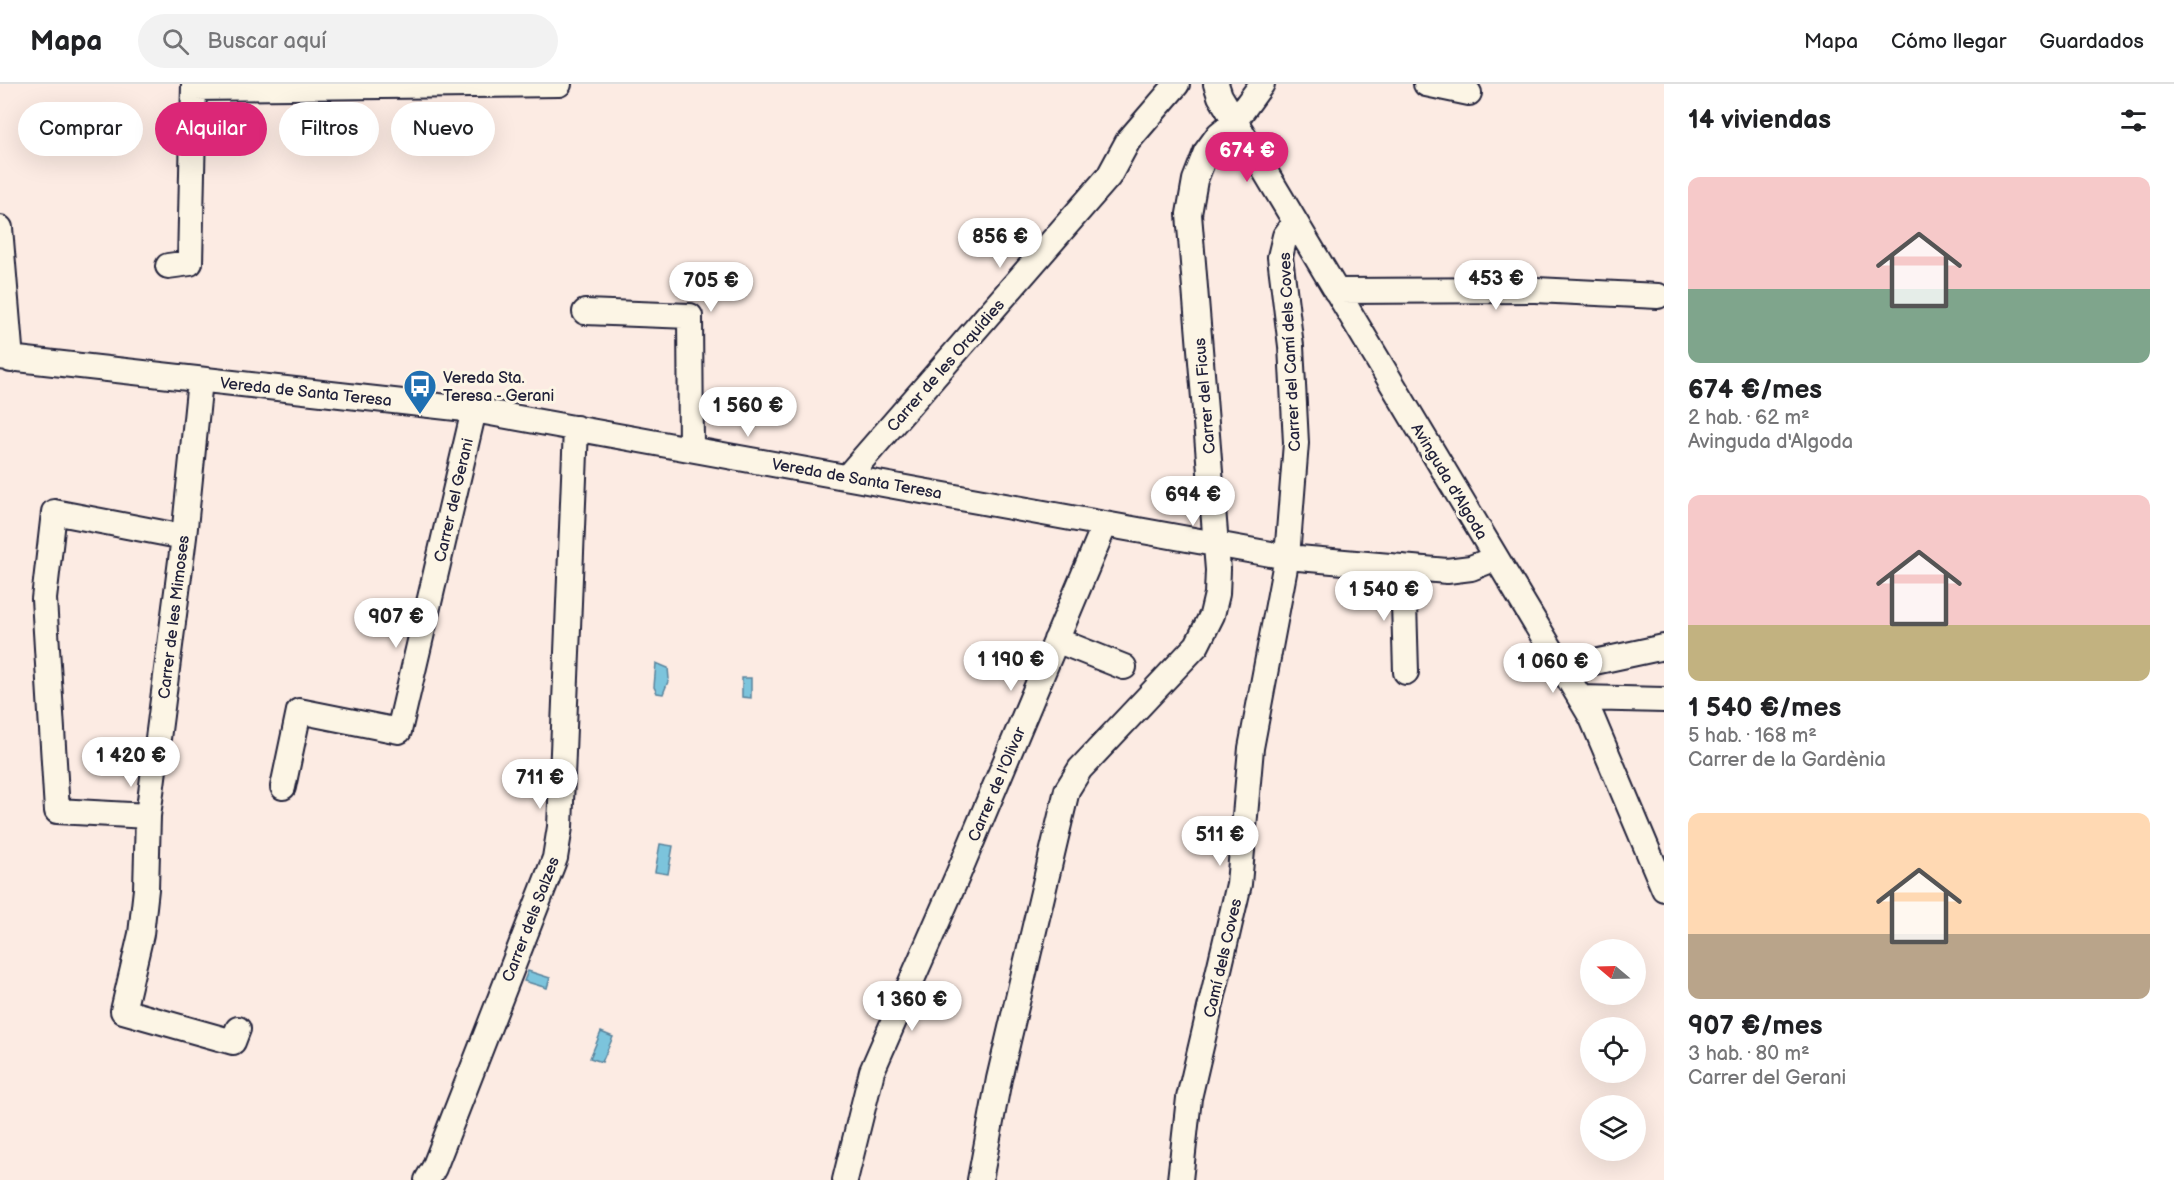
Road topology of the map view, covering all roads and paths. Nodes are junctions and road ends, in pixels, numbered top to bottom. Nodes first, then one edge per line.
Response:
1 (559, 84) edge
2 (1177, 84) edge
3 (1197, 84) edge
4 (1262, 84) edge
5 (1426, 84) edge
6 (194, 86) edge
7 (1218, 90) edge
8 (1469, 93) dead end
9 (1235, 122) junction
10 (1295, 222) junction
11 (0, 228) edge
12 (168, 266) dead end
13 (1336, 291) junction
14 (1658, 296) dead end
15 (585, 312) dead end
16 (5, 358) edge
17 (200, 380) junction
18 (474, 410) junction
19 (576, 428) junction
20 (691, 449) junction
21 (847, 477) junction
22 (1105, 524) junction
23 (184, 537) junction
24 (1216, 544) junction
25 (1287, 557) junction
26 (1496, 558) junction
27 (1403, 569) junction
28 (1056, 640) junction
29 (1664, 647) edge
30 (1124, 668) dead end
31 (1562, 669) junction
32 (1406, 672) dead end
33 (1580, 698) junction
34 (1664, 700) edge
35 (283, 787) dead end
36 (148, 816) junction
37 (1664, 889) edge
38 (238, 1029) dead end
39 (427, 1180) edge
40 (845, 1180) edge
41 (980, 1180) edge
42 (1180, 1180) edge

1 - 6 street
2 - 21 street, Carrer de les Orquídies
3 - 7 street
4 - 9 street, Carrer del Ficus
5 - 8 street
6 - 12 street
7 - 9 street, Avinguda d'Algoda
9 - 10 street, Avinguda d'Algoda
9 - 24 street, Carrer del Ficus
10 - 13 street, Avinguda d'Algoda
10 - 25 street, Carrer del Camí dels Coves
11 - 16 street
13 - 14 street
13 - 26 street, Avinguda d'Algoda
15 - 20 street
16 - 17 street, Vereda de Santa Teresa
17 - 18 street, Vereda de Santa Teresa
17 - 23 street, Carrer de les Mimoses
18 - 19 street, Vereda de Santa Teresa
18 - 35 street, Carrer del Gerani
19 - 20 street, Vereda de Santa Teresa
19 - 39 street, Carrer dels Salzes
20 - 21 street, Vereda de Santa Teresa
21 - 22 street, Vereda de Santa Teresa
22 - 24 street, Vereda de Santa Teresa
22 - 28 street, Carrer de l'Olivar
23 - 36 street, Carrer de les Mimoses
23 - 36 street
24 - 25 street, Vereda de Santa Teresa
24 - 41 street, Carrer del Ficus
25 - 27 street, Vereda de Santa Teresa
25 - 42 street, Camí dels Coves
26 - 27 street, Vereda de Santa Teresa
26 - 31 street, Avinguda d'Algoda
27 - 32 street
28 - 30 street
28 - 40 street, Carrer de l'Olivar
29 - 31 street
31 - 33 street, Avinguda d'Algoda
33 - 34 street
33 - 37 street, Avinguda d'Algoda
36 - 38 street, Carrer de les Mimoses

